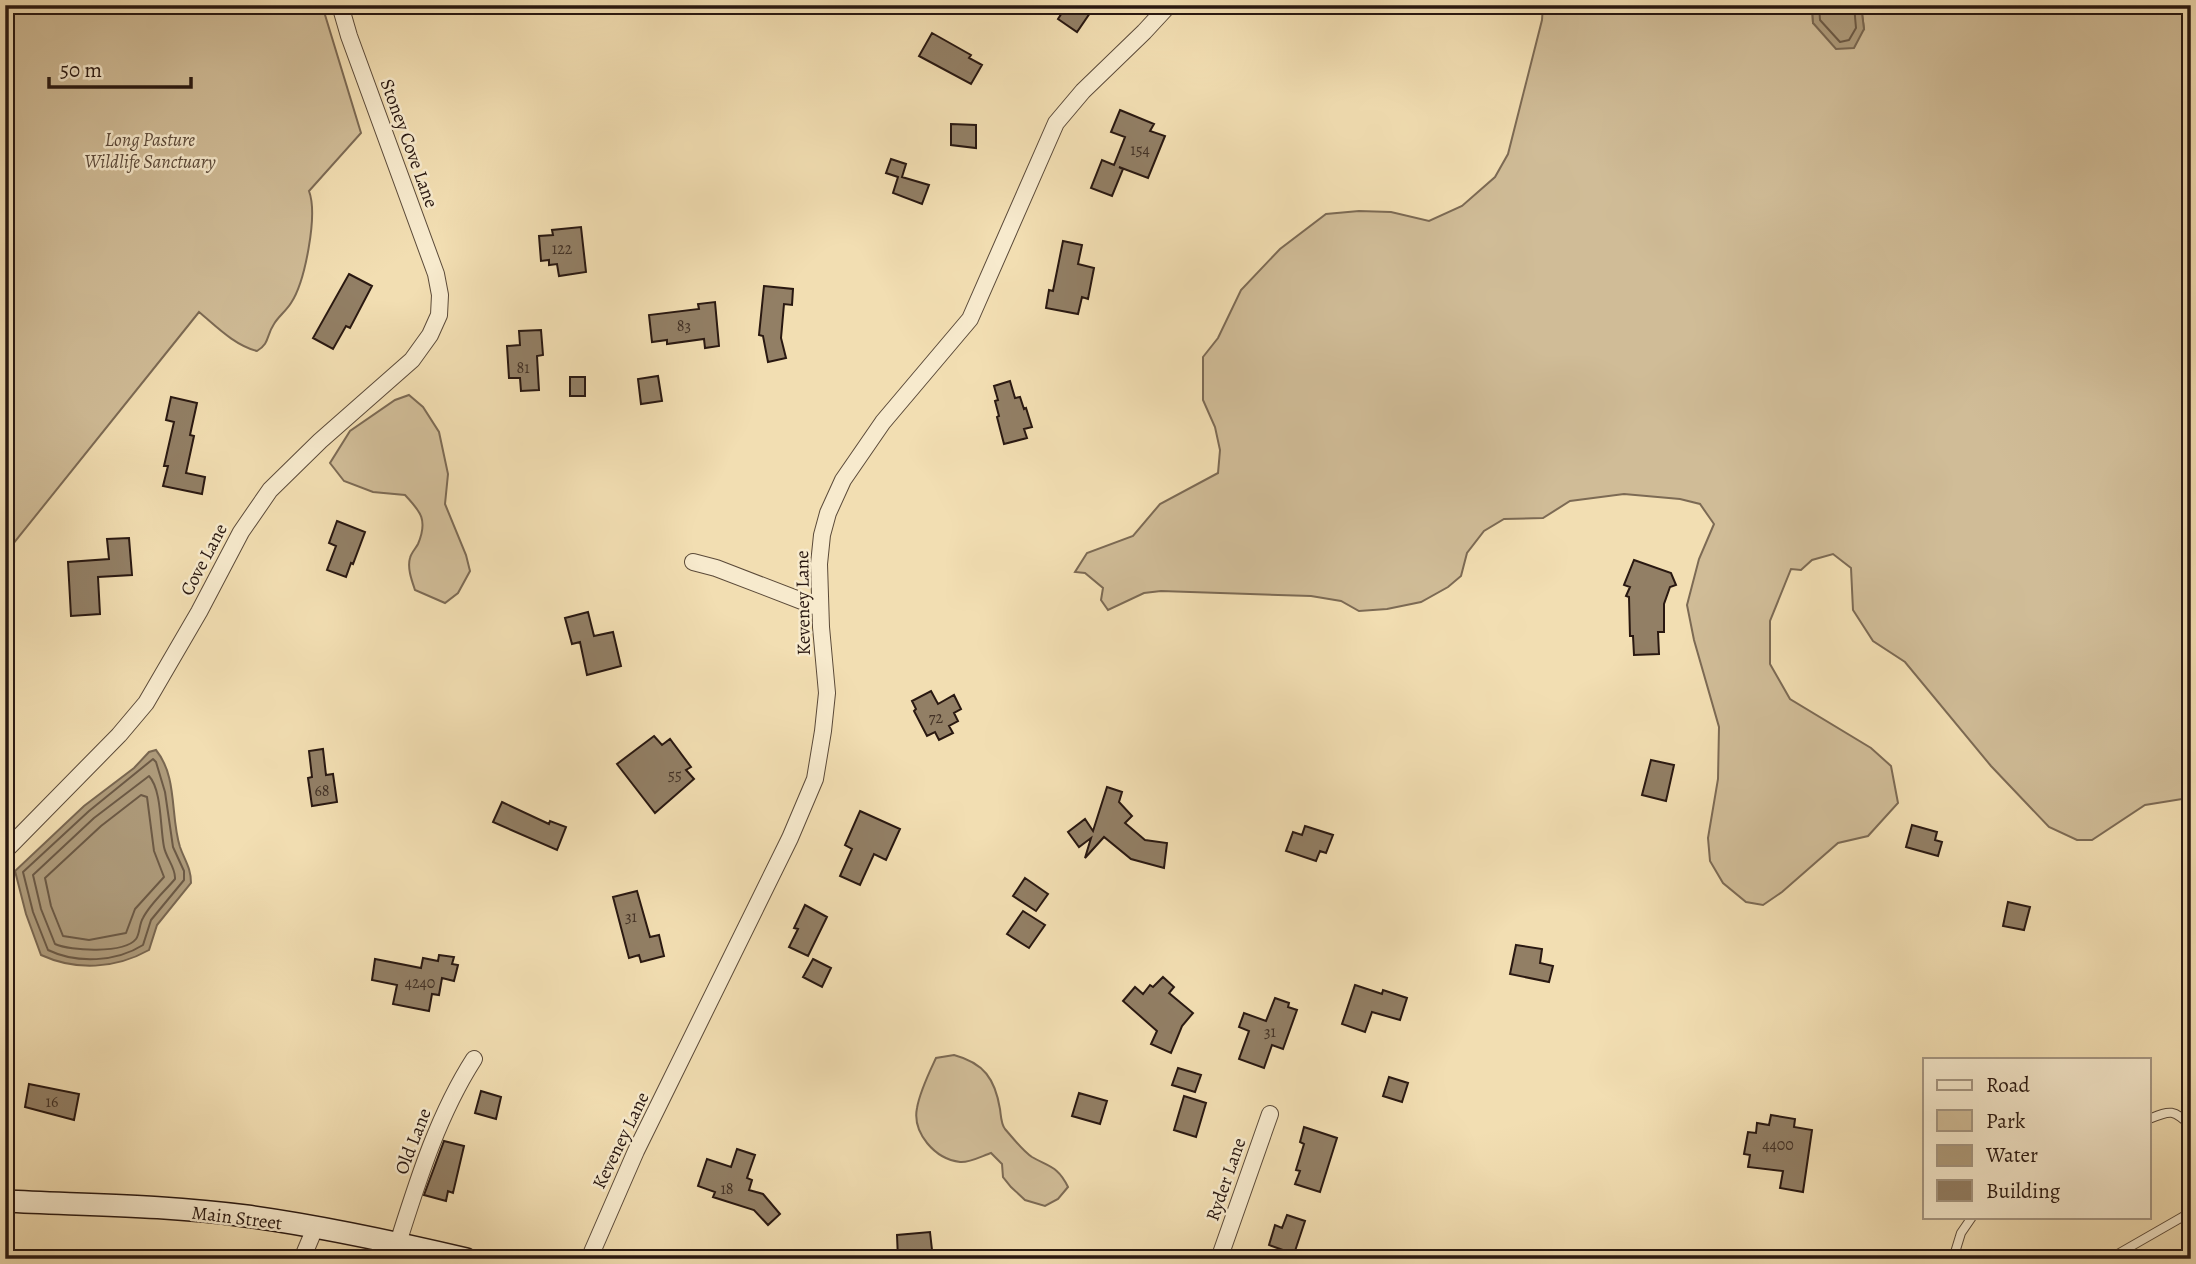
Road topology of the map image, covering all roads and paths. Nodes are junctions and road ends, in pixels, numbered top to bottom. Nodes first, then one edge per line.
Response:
1 (340, 5) edge
2 (1169, 5) edge
3 (440, 295) joint
4 (693, 562) dead end
5 (820, 608) junction
6 (5, 851) edge
7 (474, 1059) dead end
8 (1269, 1114) dead end
9 (2150, 1119) edge
10 (2191, 1126) edge
11 (5, 1200) edge
12 (2191, 1212) edge
13 (1971, 1218) edge
14 (315, 1228) junction
15 (404, 1249) edge
16 (302, 1259) edge
17 (467, 1259) edge
18 (589, 1259) edge
19 (1219, 1259) edge
20 (1953, 1259) edge
21 (2093, 1259) edge

1 - 3 street, Stoney Cove Lane
2 - 5 street, Keveney Lane
3 - 6 street, Cove Lane
4 - 5 street
5 - 18 street, Keveney Lane
7 - 15 street, Old Lane
8 - 19 street, Ryder Lane
9 - 10 lane
11 - 14 main road, Main Street
12 - 21 lane
13 - 20 lane
14 - 15 main road, Main Street
14 - 16 street
15 - 17 main road, Main Street

